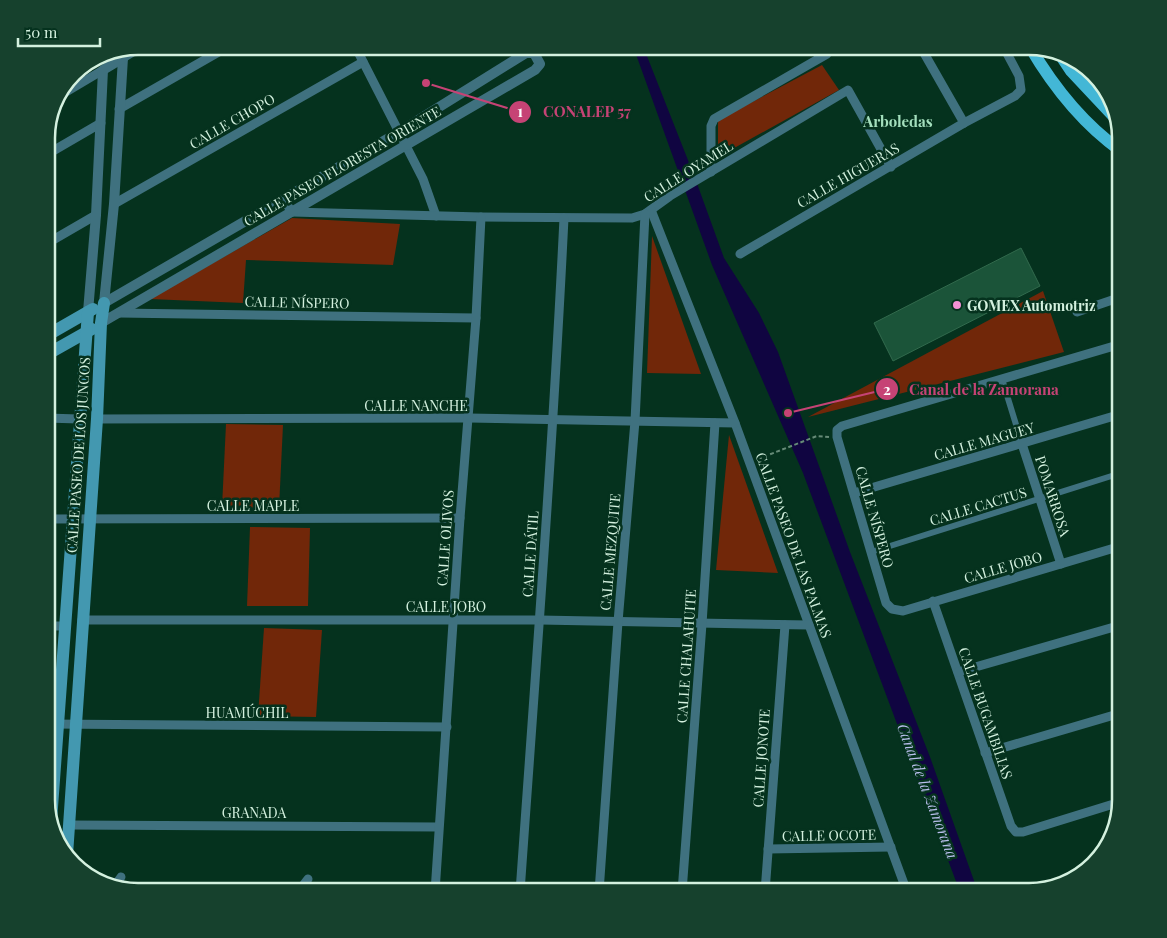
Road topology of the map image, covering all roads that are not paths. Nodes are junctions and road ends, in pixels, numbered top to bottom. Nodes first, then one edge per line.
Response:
1 (213, 55) edge
2 (360, 55) edge
3 (523, 55) edge
4 (535, 55) edge
5 (816, 55) edge
6 (925, 55) edge
7 (1008, 55) edge
8 (1036, 56) edge
9 (123, 58) joint
10 (363, 62) junction
11 (1066, 64) edge
12 (103, 70) junction
13 (71, 89) edge
14 (119, 109) junction
15 (1108, 111) edge
16 (101, 123) junction
17 (964, 123) junction
18 (399, 132) junction
19 (1112, 144) edge
20 (406, 146) junction
21 (55, 149) edge
22 (891, 166) junction
23 (711, 172) junction
24 (283, 200) junction
25 (114, 204) junction
26 (292, 212) junction
27 (648, 212) junction
28 (96, 215) junction
29 (436, 216) junction
30 (481, 217) junction
31 (564, 218) junction
32 (55, 239) edge
33 (740, 254) dead end
34 (1112, 300) edge
35 (104, 303) junction
36 (88, 312) junction
37 (1077, 312) dead end
38 (118, 313) junction
39 (476, 318) junction
40 (101, 323) junction
41 (55, 331) edge
42 (87, 331) junction
43 (1112, 347) edge
44 (55, 350) edge
45 (1002, 379) junction
46 (1112, 417) edge
47 (469, 418) junction
48 (55, 419) edge
49 (97, 419) junction
50 (79, 420) junction
51 (552, 420) junction
52 (636, 422) junction
53 (715, 423) junction
54 (735, 424) junction
55 (1022, 444) junction
56 (1112, 476) edge
57 (854, 493) junction
58 (1040, 499) junction
59 (460, 518) junction
60 (55, 519) edge
61 (73, 519) junction
62 (89, 520) junction
63 (1112, 549) edge
64 (871, 552) junction
65 (1061, 564) junction
66 (933, 601) junction
67 (892, 609) joint
68 (82, 620) junction
69 (453, 620) junction
70 (540, 620) junction
71 (618, 622) junction
72 (702, 624) junction
73 (785, 625) junction
74 (809, 625) junction
75 (55, 626) edge
76 (65, 626) junction
77 (1112, 628) edge
78 (958, 672) junction
79 (55, 701) edge
80 (1112, 716) edge
81 (55, 724) edge
82 (75, 724) junction
83 (447, 727) junction
84 (986, 753) junction
85 (1111, 805) edge
86 (69, 825) junction
87 (438, 828) junction
88 (68, 844) edge
89 (890, 848) junction
90 (768, 849) junction
91 (308, 879) dead end
92 (305, 883) edge
93 (435, 883) edge
94 (521, 883) edge
95 (600, 883) edge
96 (683, 883) edge
97 (766, 883) edge
98 (904, 883) edge

1 - 14 street
2 - 10 street
3 - 18 street, CALLE PASEO FLORESTA ORIENTE
4 - 20 street, CALLE PASEO FLORESTA ORIENTE
5 - 23 street
6 - 17 street
7 - 17 street, CALLE HIGUERAS
8 - 19 main road
9 - 12 street
9 - 14 street, CALLE PASEO DE LOS JUNCOS
10 - 18 street
10 - 25 street, CALLE CHOPO
11 - 15 main road
12 - 13 street
12 - 16 street, CALLE PASEO DE LOS JUNCOS
14 - 25 street, CALLE PASEO DE LOS JUNCOS
16 - 21 street
16 - 28 street, CALLE PASEO DE LOS JUNCOS
17 - 22 street, CALLE HIGUERAS
18 - 20 street
18 - 24 street, CALLE PASEO FLORESTA ORIENTE
20 - 26 street, CALLE PASEO FLORESTA ORIENTE
20 - 29 street
22 - 23 street, CALLE OYAMEL
22 - 33 street, CALLE HIGUERAS
23 - 27 street, CALLE OYAMEL
24 - 26 street
24 - 35 street, CALLE PASEO FLORESTA ORIENTE
25 - 35 street, CALLE PASEO DE LOS JUNCOS
26 - 29 street, CALLE OYAMEL
26 - 38 street, CALLE PASEO FLORESTA ORIENTE
27 - 31 street, CALLE OYAMEL
27 - 52 street, CALLE MEZQUITE
27 - 54 street, CALLE PASEO DE LAS PALMAS
28 - 32 street
28 - 36 street, CALLE PASEO DE LOS JUNCOS
29 - 30 street, CALLE OYAMEL
30 - 31 street, CALLE OYAMEL
30 - 39 street, CALLE OLIVOS
31 - 51 street, CALLE DÁTIL
34 - 37 street
35 - 36 main road, CALLE PASEO FLORESTA ORIENTE
35 - 40 main road, CALLE PASEO DE LOS JUNCOS
36 - 41 main road, CALLE PASEO FLORESTA ORIENTE
36 - 42 main road, CALLE PASEO DE LOS JUNCOS
38 - 39 street, CALLE NÍSPERO
38 - 40 street, CALLE PASEO FLORESTA ORIENTE
39 - 47 street, CALLE OLIVOS
40 - 42 main road, CALLE PASEO FLORESTA ORIENTE
40 - 49 main road, CALLE PASEO DE LOS JUNCOS
42 - 44 main road, CALLE PASEO FLORESTA ORIENTE
42 - 50 main road, CALLE PASEO DE LOS JUNCOS
43 - 45 street
45 - 55 street, POMARROSA
45 - 57 street, CALLE NÍSPERO
46 - 55 street, CALLE MAGUEY
47 - 49 street, CALLE NANCHE
47 - 51 street, CALLE NANCHE
47 - 59 street, CALLE OLIVOS
48 - 50 street
49 - 62 main road, CALLE PASEO DE LOS JUNCOS
50 - 61 main road, CALLE PASEO DE LOS JUNCOS
51 - 52 street, CALLE NANCHE
51 - 70 street, CALLE DÁTIL
52 - 53 street, CALLE NANCHE
52 - 71 street, CALLE MEZQUITE
53 - 54 street, CALLE NANCHE
53 - 72 street, CALLE CHALAHUITE
54 - 74 street, CALLE PASEO DE LAS PALMAS
55 - 57 street, CALLE MAGUEY
55 - 58 street, POMARROSA
56 - 58 street, CALLE CACTUS
57 - 64 street, CALLE NÍSPERO
58 - 64 street, CALLE CACTUS
58 - 65 street, POMARROSA
59 - 62 street, CALLE MAPLE
59 - 69 street, CALLE OLIVOS
60 - 61 street, CALLE MAPLE
61 - 62 street, CALLE MAPLE
61 - 76 main road, CALLE PASEO DE LOS JUNCOS
62 - 68 main road, CALLE PASEO DE LOS JUNCOS
63 - 65 street, CALLE JOBO
64 - 67 street, CALLE NÍSPERO
65 - 66 street, CALLE JOBO
66 - 67 street, CALLE JOBO
66 - 78 street, CALLE BUGAMBILIAS
68 - 69 street, CALLE JOBO
68 - 82 main road, CALLE PASEO DE LOS JUNCOS
69 - 70 street, CALLE JOBO
69 - 83 street, CALLE OLIVOS
70 - 71 street, CALLE JOBO
70 - 94 street, CALLE DÁTIL
71 - 72 street, CALLE JOBO
71 - 95 street, CALLE MEZQUITE
72 - 73 street, CALLE JOBO
72 - 96 street, CALLE CHALAHUITE
73 - 74 street, CALLE JOBO
73 - 90 street, CALLE JONOTE
74 - 89 street, CALLE PASEO DE LAS PALMAS
75 - 76 street
76 - 79 main road, CALLE PASEO DE LOS JUNCOS
77 - 78 street
78 - 84 street, CALLE BUGAMBILIAS
80 - 84 street
81 - 82 street, HUAMÚCHIL
82 - 83 street, HUAMÚCHIL
82 - 86 main road, CALLE PASEO DE LOS JUNCOS
83 - 87 street, CALLE OLIVOS
84 - 85 street, CALLE BUGAMBILIAS
86 - 87 street, GRANADA
86 - 88 main road, CALLE PASEO DE LOS JUNCOS
87 - 93 street, CALLE OLIVOS
89 - 90 street, CALLE OCOTE
89 - 98 street, CALLE PASEO DE LAS PALMAS
90 - 97 street, CALLE JONOTE
91 - 92 street

